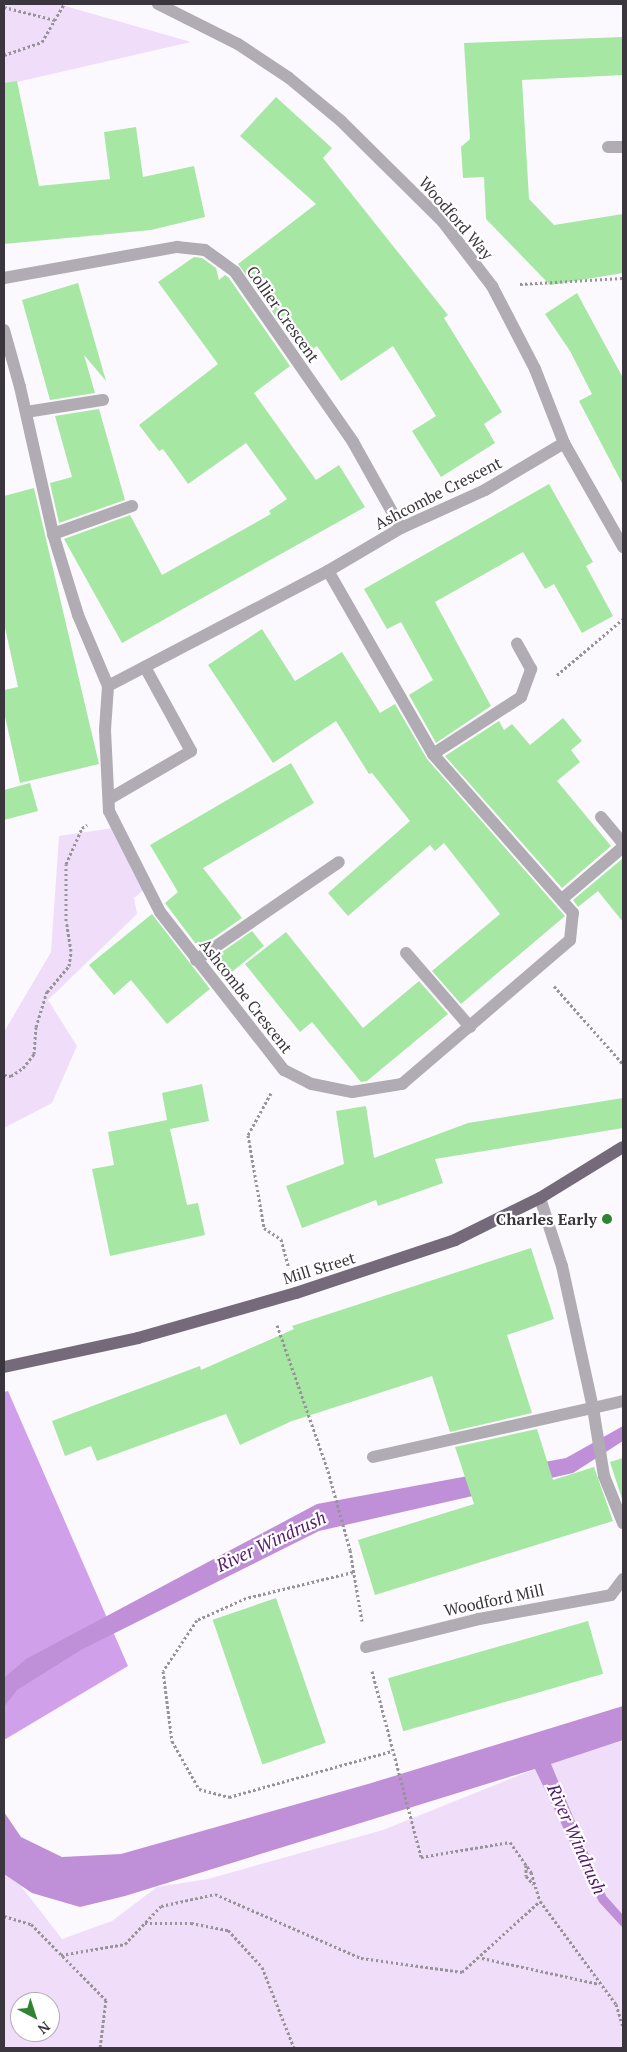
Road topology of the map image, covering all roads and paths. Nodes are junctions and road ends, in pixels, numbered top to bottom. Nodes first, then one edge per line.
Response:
1 (64, 4) edge
2 (158, 4) edge
3 (4, 7) edge
4 (55, 20) junction
5 (4, 56) edge
6 (608, 147) dead end
7 (623, 147) edge
8 (4, 278) edge
9 (623, 278) edge
10 (492, 286) junction
11 (4, 330) edge
12 (103, 400) dead end
13 (26, 412) junction
14 (564, 443) junction
15 (132, 506) dead end
16 (402, 528) junction
17 (52, 534) junction
18 (623, 547) edge
19 (328, 571) junction
20 (623, 619) edge
21 (517, 644) dead end
22 (146, 667) junction
23 (557, 675) dead end
24 (108, 686) junction
25 (433, 754) junction
26 (109, 805) junction
27 (601, 817) dead end
28 (623, 843) edge
29 (623, 847) edge
30 (339, 862) dead end
31 (562, 898) junction
32 (406, 953) dead end
33 (196, 960) junction
34 (540, 969) junction
35 (470, 1027) junction
36 (623, 1064) edge
37 (284, 1070) junction
38 (4, 1075) edge
39 (623, 1147) edge
40 (540, 1198) junction
41 (296, 1293) junction
42 (276, 1298) junction
43 (4, 1367) edge
44 (623, 1401) edge
45 (593, 1408) junction
46 (374, 1457) dead end
47 (623, 1523) edge
48 (344, 1530) dead end
49 (353, 1572) dead end
50 (623, 1579) edge
51 (366, 1647) dead end
52 (540, 1901) junction
53 (4, 1916) edge
54 (144, 1923) junction
55 (60, 1955) junction
56 (481, 1957) junction
57 (599, 1984) junction
58 (623, 2027) edge
59 (100, 2048) edge
60 (294, 2048) edge

1 - 4 path
2 - 10 street, Woodford Way
3 - 4 path
4 - 5 path
6 - 7 street
8 - 16 street, Collier Crescent
9 - 10 path
10 - 14 street, Woodford Way
11 - 13 street
12 - 13 street
13 - 17 street
14 - 16 street, Ashcombe Crescent
14 - 18 street, Woodford Way
15 - 17 street
16 - 19 street, Ashcombe Crescent
17 - 24 street
19 - 22 street, Ashcombe Crescent
19 - 25 street, Ashcombe Crescent
20 - 23 path
21 - 25 street
22 - 24 street, Ashcombe Crescent
22 - 26 street
24 - 26 street, Ashcombe Crescent
25 - 31 street, Ashcombe Crescent
26 - 33 street, Ashcombe Crescent
26 - 38 path
27 - 28 street
29 - 31 street
30 - 33 street
31 - 34 street, Ashcombe Crescent
32 - 35 street
33 - 37 street, Ashcombe Crescent
34 - 35 street, Ashcombe Crescent
34 - 36 path
35 - 37 street, Ashcombe Crescent
37 - 41 path
39 - 40 main road, Mill Street
40 - 41 main road, Mill Street
40 - 45 street
41 - 42 main road, Mill Street
42 - 43 main road, Mill Street
42 - 48 path
44 - 45 street
45 - 46 street
45 - 47 street
49 - 52 path
50 - 51 street, Woodford Mill
52 - 56 path
52 - 57 path
53 - 55 path
54 - 55 path
54 - 56 path
54 - 60 path
55 - 59 path
56 - 57 path
57 - 58 path

